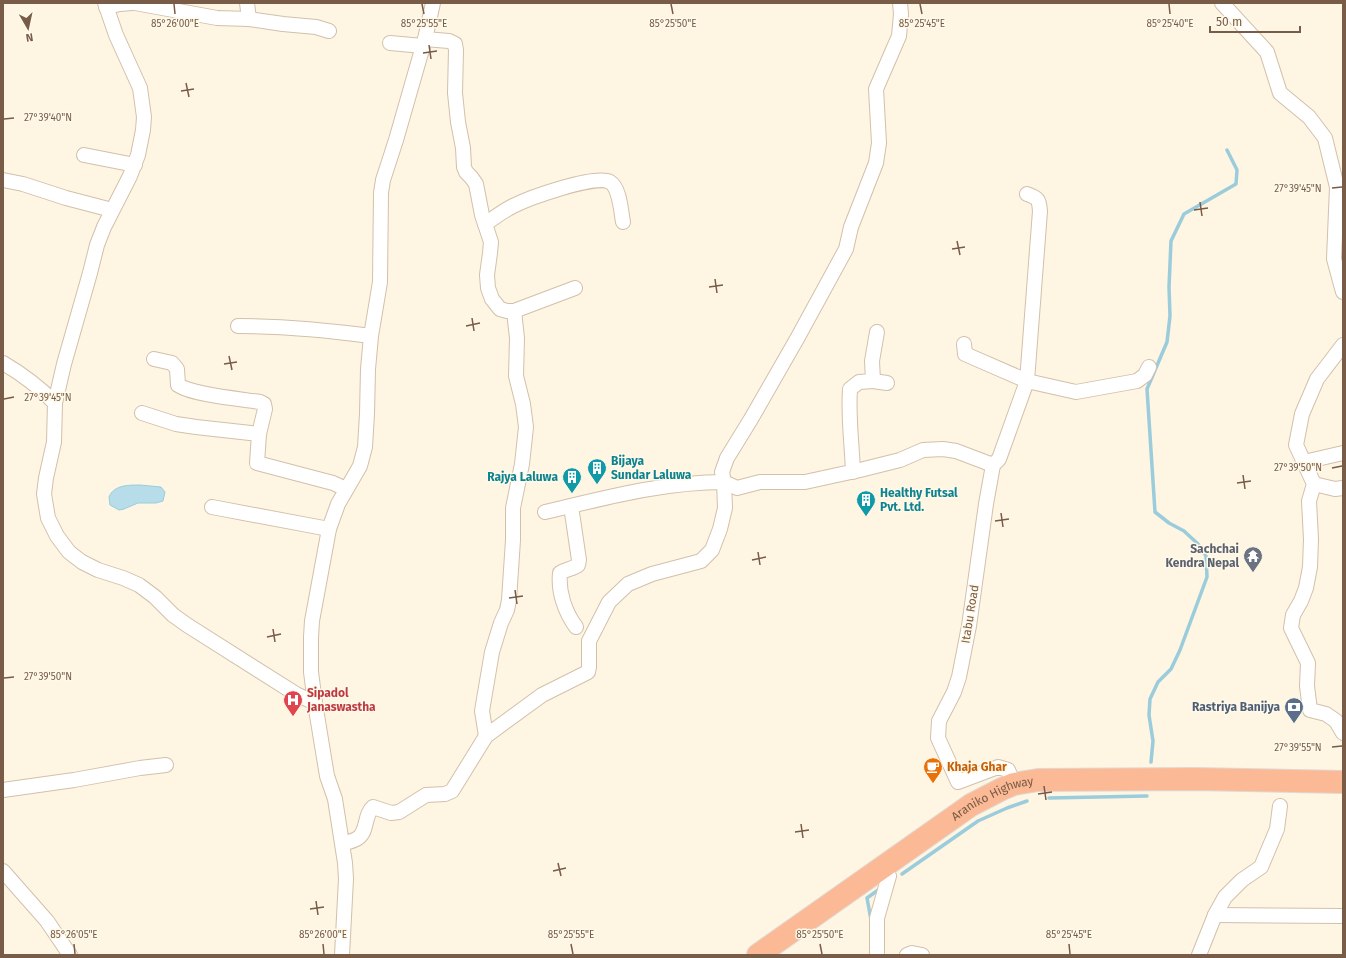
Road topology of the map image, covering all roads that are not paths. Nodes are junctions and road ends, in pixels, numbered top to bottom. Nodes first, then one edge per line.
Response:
1 (134, 3) edge
2 (247, 3) edge
3 (433, 3) edge
4 (900, 3) edge
5 (1222, 3) edge
6 (106, 5) edge
7 (250, 19) junction
8 (329, 31) dead end
9 (390, 43) dead end
10 (424, 43) junction
11 (84, 155) dead end
12 (135, 165) junction
13 (3, 180) edge
14 (1027, 194) dead end
15 (112, 210) junction
16 (623, 222) dead end
17 (485, 224) junction
18 (575, 288) dead end
19 (1343, 292) edge
20 (514, 311) junction
21 (238, 326) dead end
22 (877, 332) dead end
23 (370, 336) junction
24 (964, 344) dead end
25 (1343, 346) edge
26 (154, 358) dead end
27 (3, 363) edge
28 (1149, 367) dead end
29 (1027, 381) junction
30 (55, 403) junction
31 (142, 413) dead end
32 (259, 434) junction
33 (1343, 454) edge
34 (1304, 462) junction
35 (993, 465) junction
36 (853, 472) junction
37 (724, 482) junction
38 (1314, 484) junction
39 (1343, 488) edge
40 (346, 489) junction
41 (571, 506) junction
42 (212, 507) dead end
43 (545, 512) dead end
44 (329, 529) junction
45 (576, 627) dead end
46 (315, 703) junction
47 (1343, 733) edge
48 (486, 736) junction
49 (166, 765) dead end
50 (1343, 782) edge
51 (1014, 784) junction
52 (3, 790) edge
53 (1280, 806) dead end
54 (343, 844) junction
55 (882, 867) junction
56 (3, 871) edge
57 (1215, 915) junction
58 (1343, 916) edge
59 (70, 955) edge
60 (342, 955) edge
61 (758, 955) edge
62 (877, 955) edge
63 (907, 955) edge
64 (922, 955) edge
65 (1199, 955) edge

1 - 6 street
1 - 7 street
2 - 7 street
3 - 10 street
4 - 37 street
5 - 19 street
6 - 12 street
7 - 8 street
9 - 10 street
10 - 17 street
10 - 23 street
11 - 12 street
12 - 15 street
13 - 15 street
14 - 29 street
15 - 30 street
16 - 17 street
17 - 20 street
18 - 20 street
20 - 48 street
21 - 23 street
22 - 36 street
23 - 40 street
24 - 29 street
25 - 34 street
26 - 32 street
27 - 30 street
28 - 29 street
29 - 35 street
30 - 46 street
31 - 32 street
32 - 40 street
33 - 34 street
34 - 38 street
35 - 36 street
35 - 51 street, Itabu Road
36 - 37 street
37 - 41 street
37 - 48 street
38 - 39 street
38 - 47 street
40 - 44 street
41 - 43 street
41 - 45 street
42 - 44 street
44 - 46 street
46 - 54 street
48 - 54 street
49 - 52 street
50 - 51 highway, Araniko Highway
51 - 55 highway, Araniko Highway
53 - 57 street
54 - 60 street
55 - 61 highway, Araniko Highway
55 - 62 street
56 - 59 street
57 - 58 street
57 - 65 street
63 - 64 street

